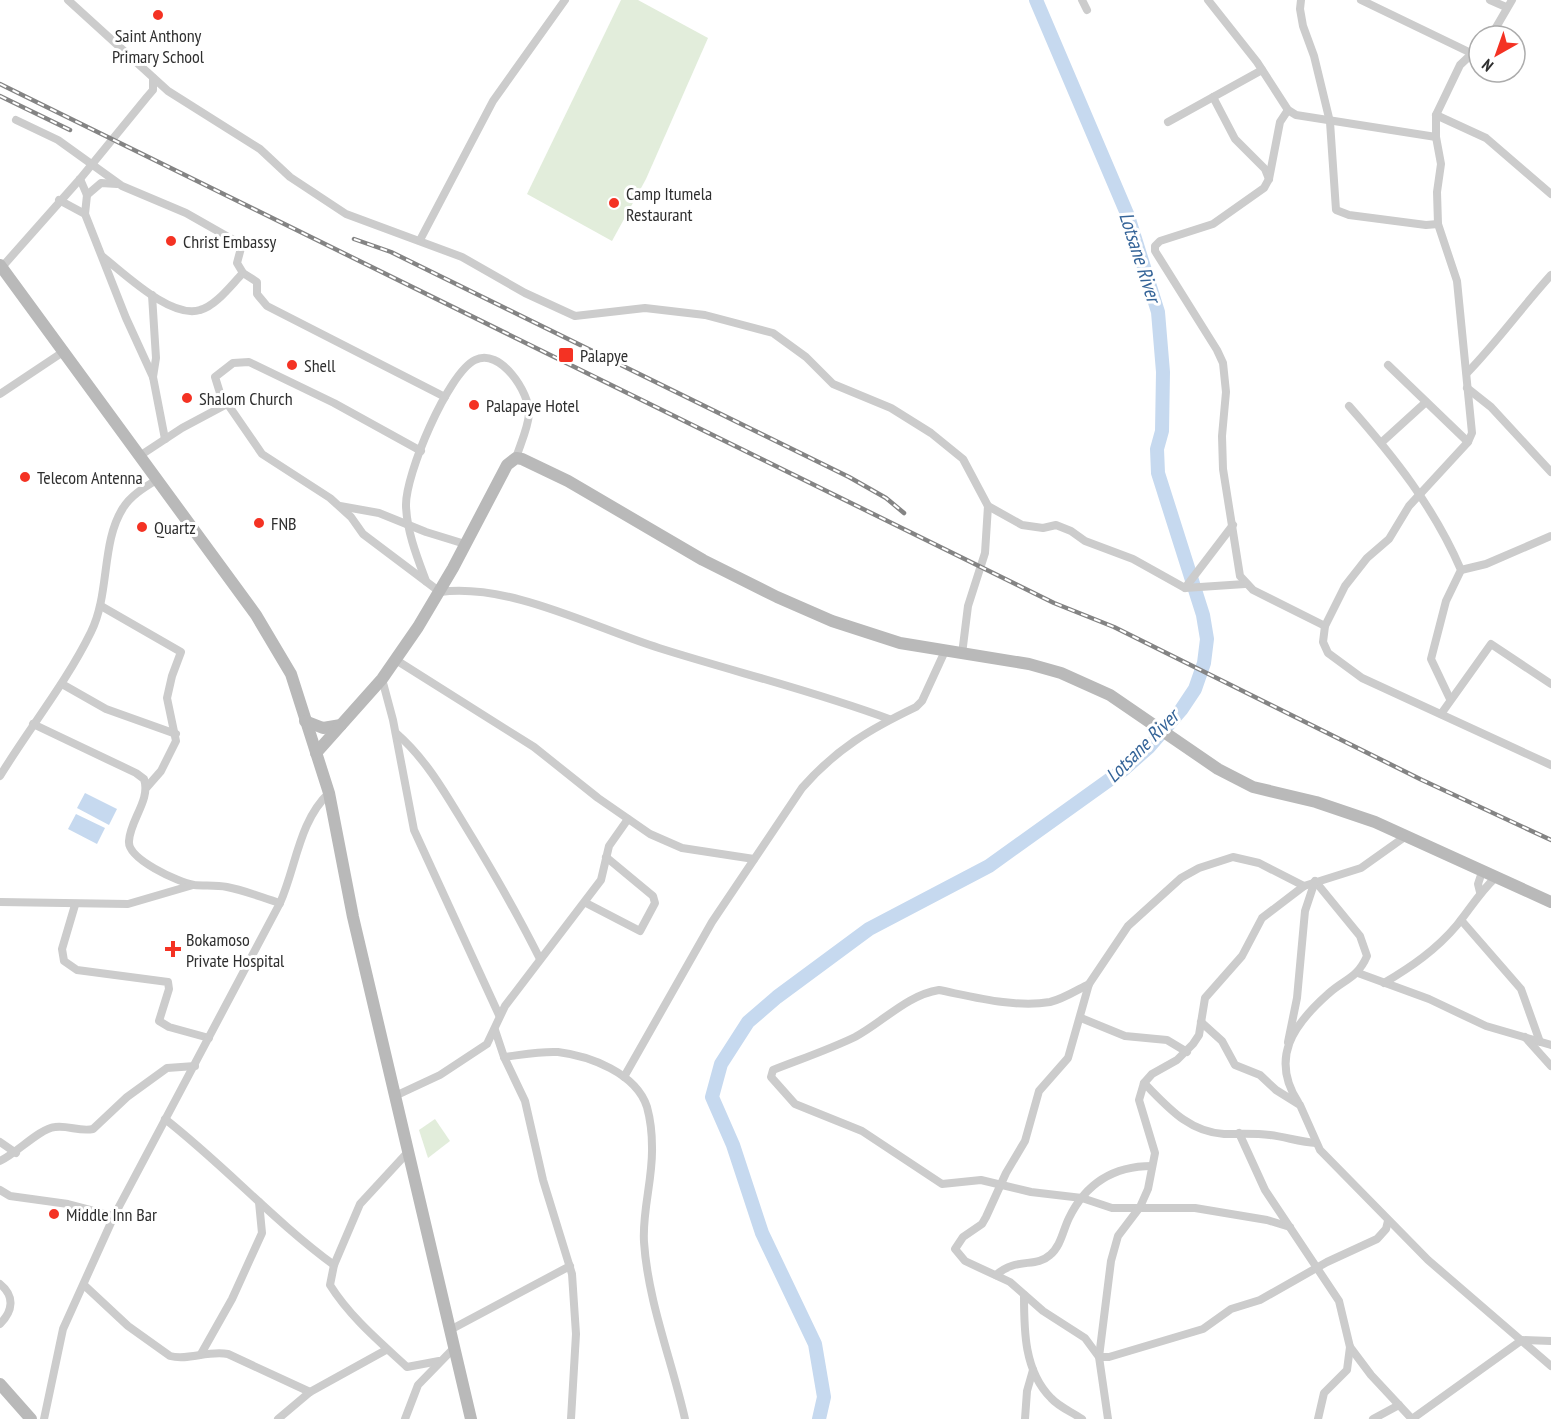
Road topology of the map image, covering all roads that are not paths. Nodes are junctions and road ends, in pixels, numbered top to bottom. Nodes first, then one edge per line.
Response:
1 (68, 0) edge
2 (565, 0) edge
3 (1082, 0) edge
4 (1208, 0) edge
5 (1301, 0) edge
6 (1361, 0) edge
7 (1490, 0) edge
8 (1509, 3) edge
9 (1087, 10) dead end
10 (1498, 24) edge
11 (1467, 51) edge
12 (1467, 57) edge
13 (1262, 70) junction
14 (153, 78) junction
15 (1213, 97) junction
16 (1288, 110) junction
17 (1436, 115) junction
18 (16, 120) dead end
19 (1168, 122) dead end
20 (1330, 122) junction
21 (1436, 137) junction
22 (93, 163) junction
23 (80, 179) junction
24 (1269, 179) junction
25 (122, 186) junction
26 (1551, 194) edge
27 (87, 195) junction
28 (59, 200) junction
29 (85, 214) junction
30 (1438, 224) junction
31 (420, 240) junction
32 (103, 257) junction
33 (1, 266) edge
34 (243, 273) junction
35 (1550, 277) edge
36 (152, 294) junction
37 (63, 352) junction
38 (1388, 365) dead end
39 (1467, 373) junction
40 (153, 377) junction
41 (1467, 388) junction
42 (0, 394) edge
43 (445, 397) junction
44 (1426, 402) junction
45 (227, 404) junction
46 (1349, 406) dead end
47 (165, 439) junction
48 (1382, 442) junction
49 (1468, 442) junction
50 (421, 451) junction
51 (141, 455) junction
52 (516, 458) junction
53 (1551, 472) edge
54 (158, 479) junction
55 (1421, 494) junction
56 (340, 506) junction
57 (988, 506) junction
58 (408, 524) junction
59 (1233, 525) junction
60 (1551, 536) edge
61 (465, 544) junction
62 (1461, 570) junction
63 (426, 581) junction
64 (1245, 584) junction
65 (1185, 588) junction
66 (440, 592) junction
67 (101, 606) junction
68 (1324, 626) junction
69 (945, 651) junction
70 (962, 654) junction
71 (396, 660) junction
72 (382, 679) junction
73 (62, 684) junction
74 (1551, 684) edge
75 (1450, 699) junction
76 (1441, 714) junction
77 (889, 719) junction
78 (305, 721) junction
79 (33, 724) junction
80 (342, 724) junction
81 (396, 733) junction
82 (176, 734) junction
83 (316, 753) junction
84 (1551, 765) edge
85 (0, 776) edge
86 (147, 787) junction
87 (329, 794) junction
88 (628, 819) junction
89 (1406, 837) junction
90 (606, 857) junction
91 (754, 859) junction
92 (1482, 872) junction
93 (1495, 878) junction
94 (1315, 881) junction
95 (193, 885) junction
96 (1304, 886) junction
97 (1480, 892) junction
98 (0, 902) edge
99 (1551, 902) edge
100 (280, 903) junction
101 (586, 903) junction
102 (75, 905) junction
103 (1461, 920) junction
104 (540, 959) junction
105 (1358, 973) junction
106 (1384, 983) junction
107 (1089, 984) junction
108 (499, 1015) junction
109 (1081, 1018) junction
110 (1201, 1022) junction
111 (495, 1030) junction
112 (1524, 1036) junction
113 (209, 1038) junction
114 (1540, 1042) junction
115 (1287, 1044) junction
116 (1551, 1045) edge
117 (1187, 1052) junction
118 (504, 1057) junction
119 (195, 1066) junction
120 (1551, 1066) edge
121 (624, 1077) junction
122 (1144, 1083) junction
123 (394, 1096) junction
124 (1300, 1105) junction
125 (165, 1119) junction
126 (1239, 1133) junction
127 (0, 1142) edge
128 (1316, 1143) junction
129 (408, 1152) junction
130 (16, 1153) junction
131 (0, 1161) edge
132 (1152, 1166) junction
133 (1001, 1183) junction
134 (0, 1190) edge
135 (1082, 1198) junction
136 (259, 1202) junction
137 (1140, 1207) junction
138 (114, 1216) junction
139 (1388, 1221) junction
140 (1290, 1227) junction
141 (334, 1264) junction
142 (570, 1266) junction
143 (1318, 1267) junction
144 (996, 1275) junction
145 (0, 1284) edge
146 (84, 1285) junction
147 (1024, 1295) junction
148 (0, 1324) edge
149 (450, 1330) junction
150 (1522, 1340) junction
151 (1551, 1341) edge
152 (1350, 1347) junction
153 (454, 1348) junction
154 (386, 1350) junction
155 (201, 1354) junction
156 (1099, 1357) junction
157 (439, 1361) junction
158 (1551, 1366) edge
159 (407, 1367) junction
160 (1033, 1370) junction
161 (0, 1384) edge
162 (418, 1385) junction
163 (310, 1392) junction
164 (1399, 1405) junction
165 (31, 1419) edge
166 (44, 1419) edge
167 (279, 1419) edge
168 (405, 1419) edge
169 (471, 1419) edge
170 (571, 1419) edge
171 (685, 1419) edge
172 (1025, 1419) edge
173 (1082, 1419) edge
174 (1108, 1419) edge
175 (1318, 1419) edge
176 (1373, 1419) edge

1 - 14 street
2 - 31 street
3 - 9 street
4 - 13 street
5 - 20 street
6 - 11 street
7 - 8 street
8 - 10 street
12 - 17 street
13 - 15 street
13 - 16 street
14 - 22 street
14 - 31 street
15 - 19 street
15 - 24 street
16 - 20 street
16 - 24 street
17 - 21 street
17 - 26 street
18 - 22 street
20 - 21 street
20 - 30 street
21 - 30 street
22 - 23 street
22 - 25 street
23 - 27 street
23 - 28 street
24 - 59 street
25 - 27 street
25 - 34 street
27 - 29 street
28 - 29 street
28 - 33 street
29 - 32 street
30 - 39 street
31 - 57 street
32 - 36 street
32 - 40 street
33 - 37 street
34 - 36 street
34 - 43 street
35 - 39 street
36 - 40 street
37 - 42 street
37 - 51 street
38 - 44 street
39 - 41 street
40 - 47 street
41 - 49 street
41 - 53 street
43 - 50 street
43 - 52 street
44 - 48 street
44 - 49 street
45 - 47 street
45 - 50 street
45 - 56 street
46 - 48 street
47 - 51 street
48 - 55 street
49 - 55 street
50 - 58 street
51 - 54 street
52 - 61 street
52 - 69 street
54 - 67 street
54 - 78 street
55 - 62 street
55 - 68 street
56 - 58 street
56 - 63 street
57 - 65 street
57 - 70 street
58 - 61 street
58 - 63 street
59 - 64 street
59 - 65 street
60 - 62 street
61 - 66 street
62 - 75 street
63 - 66 street
64 - 65 street
64 - 68 street
66 - 71 street
66 - 77 street
67 - 73 street
67 - 82 street
68 - 76 street
69 - 70 street
69 - 77 street
70 - 89 street
71 - 72 street
71 - 88 street
72 - 80 street
72 - 81 street
73 - 79 street
73 - 82 street
74 - 75 street
75 - 76 street
76 - 84 street
77 - 91 street
78 - 80 street
78 - 83 street
79 - 85 street
79 - 86 street
80 - 83 street
81 - 104 street
81 - 108 street
82 - 86 street
83 - 87 street
86 - 95 street
87 - 100 street
87 - 123 street
88 - 90 street
88 - 91 street
89 - 92 street
89 - 94 street
90 - 101 street
90 - 101 street
91 - 121 street
92 - 93 street
92 - 97 street
93 - 97 street
93 - 99 street
94 - 96 street
94 - 105 street
94 - 115 street
95 - 100 street
95 - 102 street
96 - 107 street
96 - 110 street
97 - 103 street
98 - 102 street
100 - 113 street
101 - 104 street
102 - 113 street
103 - 106 street
103 - 114 street
104 - 108 street
105 - 106 street
105 - 115 street
106 - 112 street
107 - 109 street
107 - 133 street
108 - 111 street
109 - 117 street
109 - 133 street
110 - 117 street
110 - 124 street
111 - 118 street
111 - 123 street
112 - 114 street
112 - 120 street
113 - 119 street
114 - 116 street
115 - 124 street
117 - 122 street
118 - 121 street
118 - 142 street
119 - 125 street
119 - 130 street
121 - 171 street
122 - 126 street
122 - 132 street
123 - 129 street
124 - 128 street
125 - 136 street
125 - 138 street
126 - 128 street
126 - 140 street
127 - 130 street
128 - 139 street
129 - 141 street
129 - 149 street
130 - 131 street
132 - 135 street
132 - 137 street
133 - 135 street
133 - 144 street
134 - 138 street
135 - 137 street
135 - 144 street
136 - 141 street
136 - 155 street
137 - 140 street
137 - 156 street
138 - 146 street
139 - 143 street
139 - 150 street
140 - 143 street
141 - 154 street
142 - 149 street
142 - 170 street
143 - 152 street
143 - 156 street
144 - 147 street
145 - 148 street
146 - 155 street
146 - 166 street
147 - 156 street
147 - 160 street
149 - 153 street
150 - 151 street
150 - 158 street
150 - 164 street
152 - 164 street
152 - 175 street
153 - 157 street
153 - 169 street
154 - 159 street
154 - 163 street
155 - 163 street
156 - 174 street
157 - 159 street
157 - 162 street
159 - 162 street
160 - 172 street
160 - 173 street
161 - 165 street
162 - 168 street
163 - 167 street
164 - 176 street

